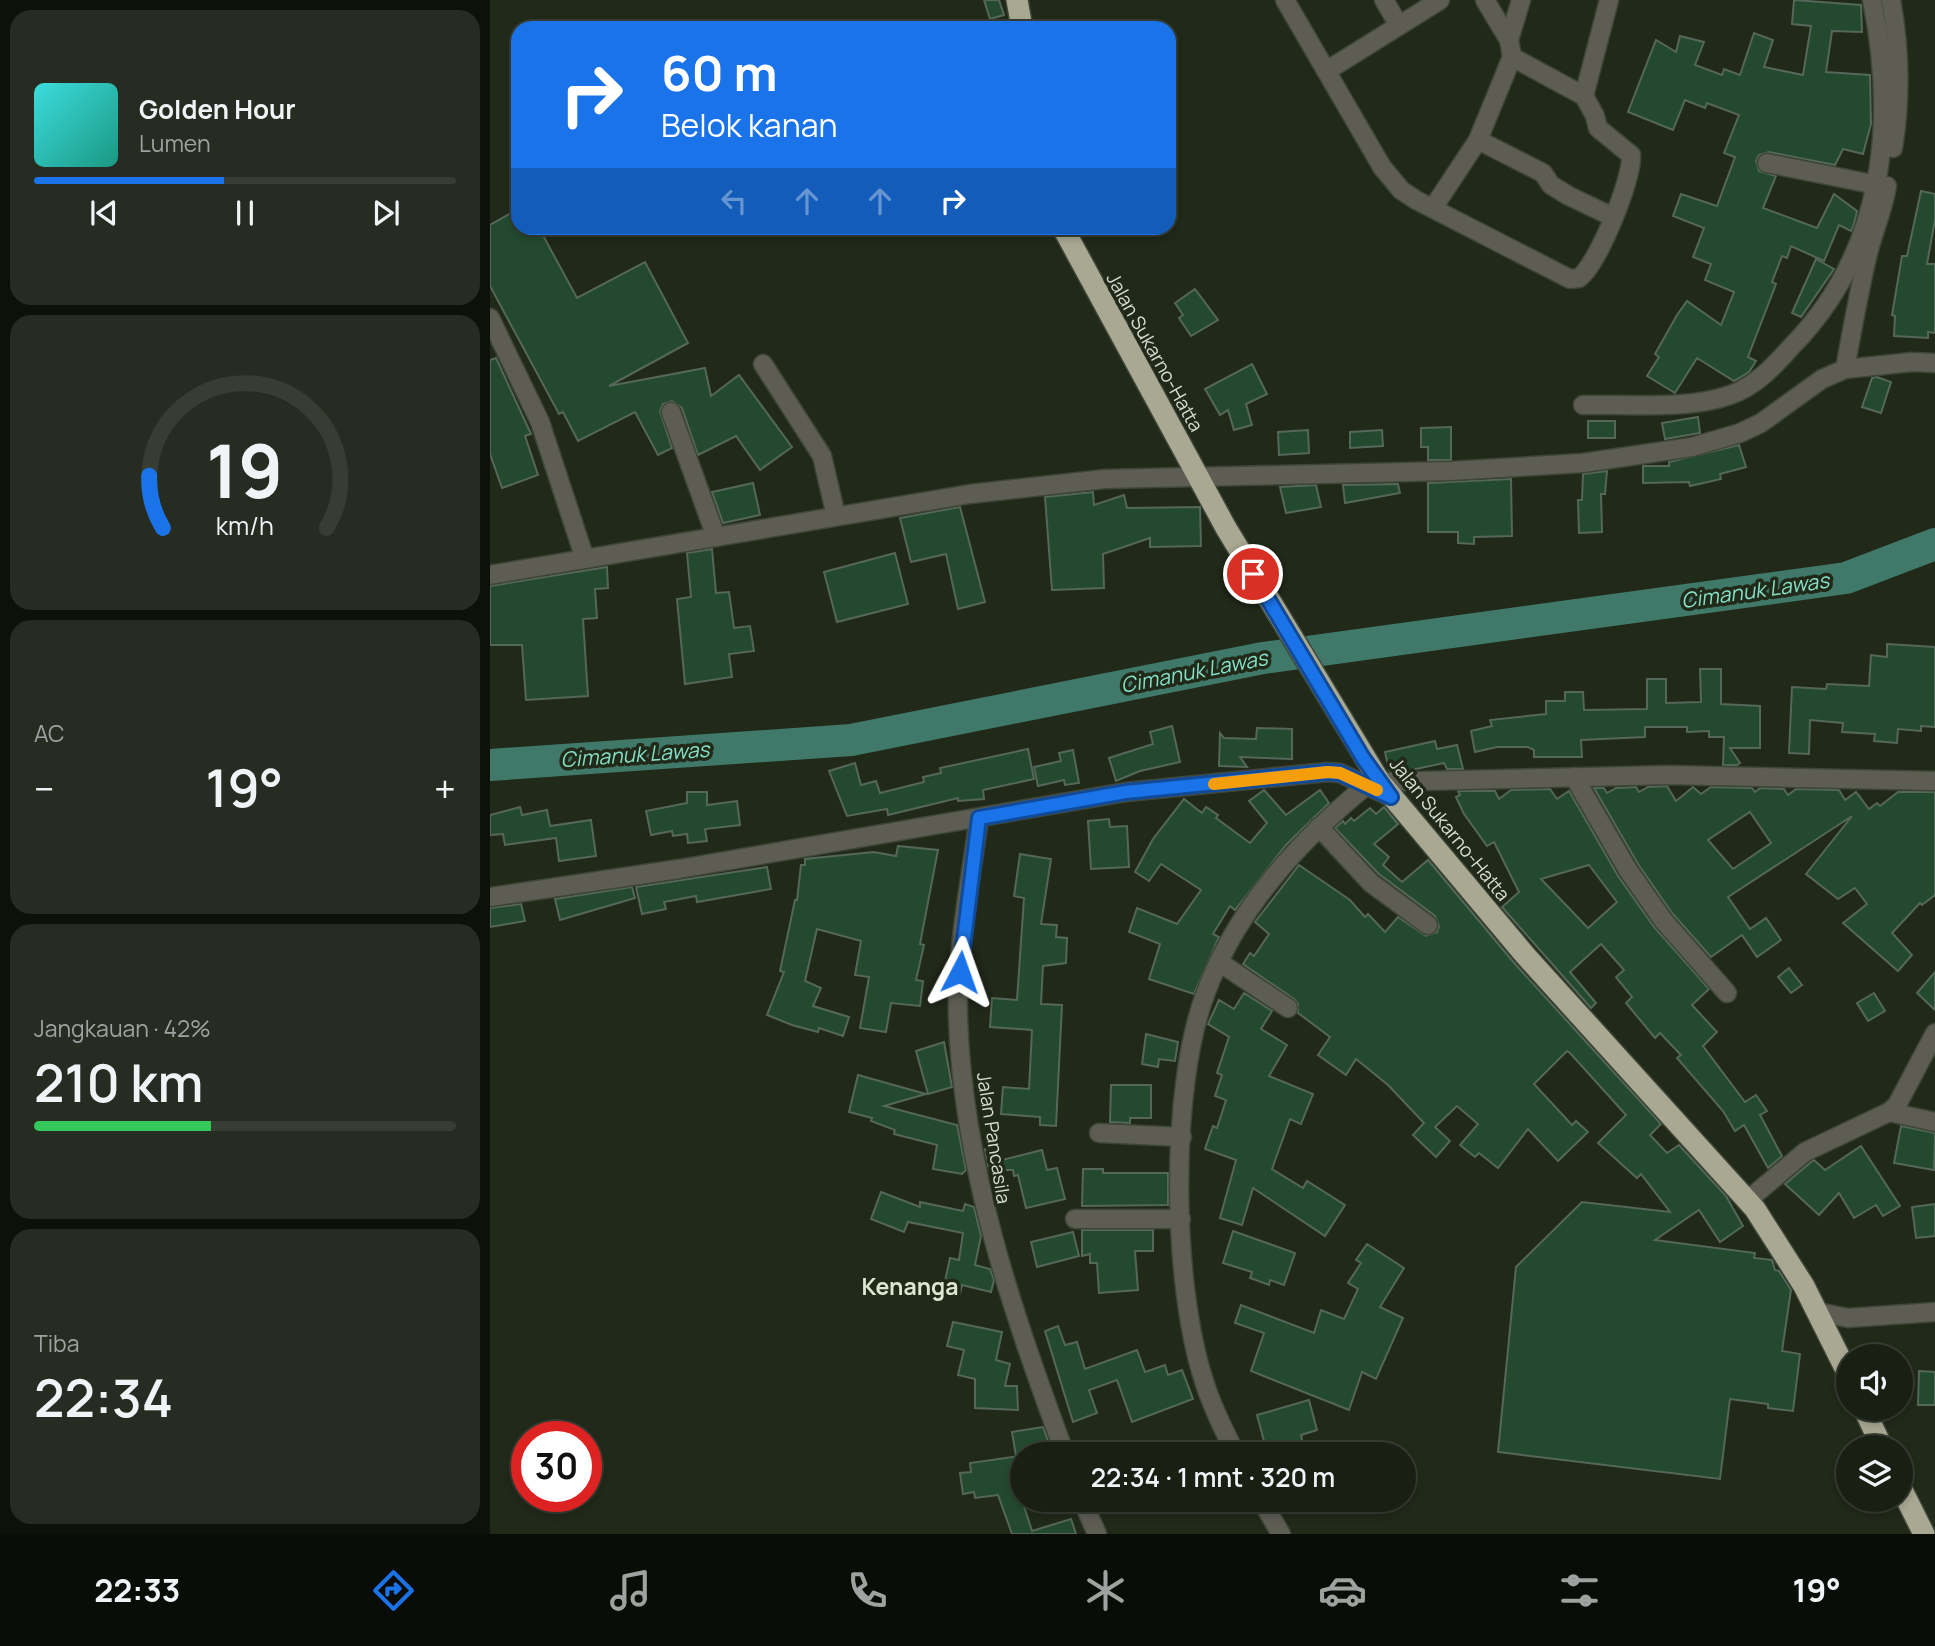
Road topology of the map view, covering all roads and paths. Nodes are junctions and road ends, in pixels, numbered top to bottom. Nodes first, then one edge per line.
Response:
1 (1017, 0) edge
2 (1285, 0) edge
3 (1384, 0) edge
4 (1440, 0) edge
5 (1485, 0) edge
6 (1521, 0) edge
7 (1609, 0) edge
8 (1872, 0) edge
9 (1891, 0) edge
10 (1021, 21) edge
11 (1398, 24) junction
12 (1510, 49) junction
13 (1328, 70) junction
14 (1584, 96) junction
15 (1478, 140) junction
16 (1767, 163) dead end
17 (1877, 186) junction
18 (1433, 208) junction
19 (1613, 217) junction
20 (1873, 220) junction
21 (1067, 235) edge
22 (490, 318) edge
23 (1935, 363) edge
24 (763, 364) dead end
25 (1845, 369) junction
26 (1583, 405) dead end
27 (671, 412) dead end
28 (1196, 477) junction
29 (836, 516) junction
30 (716, 537) junction
31 (585, 559) junction
32 (490, 575) edge
33 (1574, 777) junction
34 (1935, 781) edge
35 (1379, 788) junction
36 (979, 818) junction
37 (1319, 827) junction
38 (490, 897) edge
39 (1428, 925) dead end
40 (1219, 962) junction
41 (1727, 993) dead end
42 (1288, 1007) dead end
43 (1935, 1032) edge
44 (1889, 1112) junction
45 (1935, 1122) edge
46 (1099, 1133) dead end
47 (1182, 1138) junction
48 (1748, 1200) junction
49 (1075, 1219) dead end
50 (1181, 1219) junction
51 (1818, 1312) junction
52 (1935, 1312) edge
53 (1836, 1349) edge
54 (1061, 1442) edge
55 (1231, 1442) edge
56 (1913, 1507) edge
57 (1087, 1512) edge
58 (1268, 1512) edge
59 (1926, 1528) edge
60 (1097, 1534) edge
61 (1281, 1534) edge

1 - 10 highway
2 - 13 street
3 - 11 street
4 - 11 street
5 - 12 street
6 - 12 street
7 - 14 street
8 - 17 street
9 - 20 street
11 - 13 street
12 - 14 street
12 - 15 street
13 - 18 street
14 - 19 street
15 - 18 street
15 - 19 street
16 - 17 street
17 - 20 street
18 - 19 street
20 - 25 street
20 - 26 street
21 - 28 highway, Jalan Sukarno-Hatta
22 - 31 street
23 - 25 street
24 - 29 street
25 - 28 street
27 - 30 street
28 - 29 street
28 - 35 highway, Jalan Sukarno-Hatta
29 - 30 street
30 - 31 street
31 - 32 street
33 - 34 street
33 - 35 street
33 - 41 street
35 - 36 street
35 - 37 street
35 - 48 highway, Jalan Sukarno-Hatta
36 - 38 street
36 - 54 street, Jalan Pancasila
37 - 39 street
37 - 40 street
40 - 42 street
40 - 47 street
43 - 44 street
44 - 45 street
44 - 48 street
46 - 47 street
47 - 50 street
48 - 51 highway, Jalan Sukarno-Hatta
49 - 50 street
50 - 55 street
51 - 52 street
51 - 53 highway, Jalan Sukarno-Hatta
56 - 59 highway
57 - 60 street
58 - 61 street

